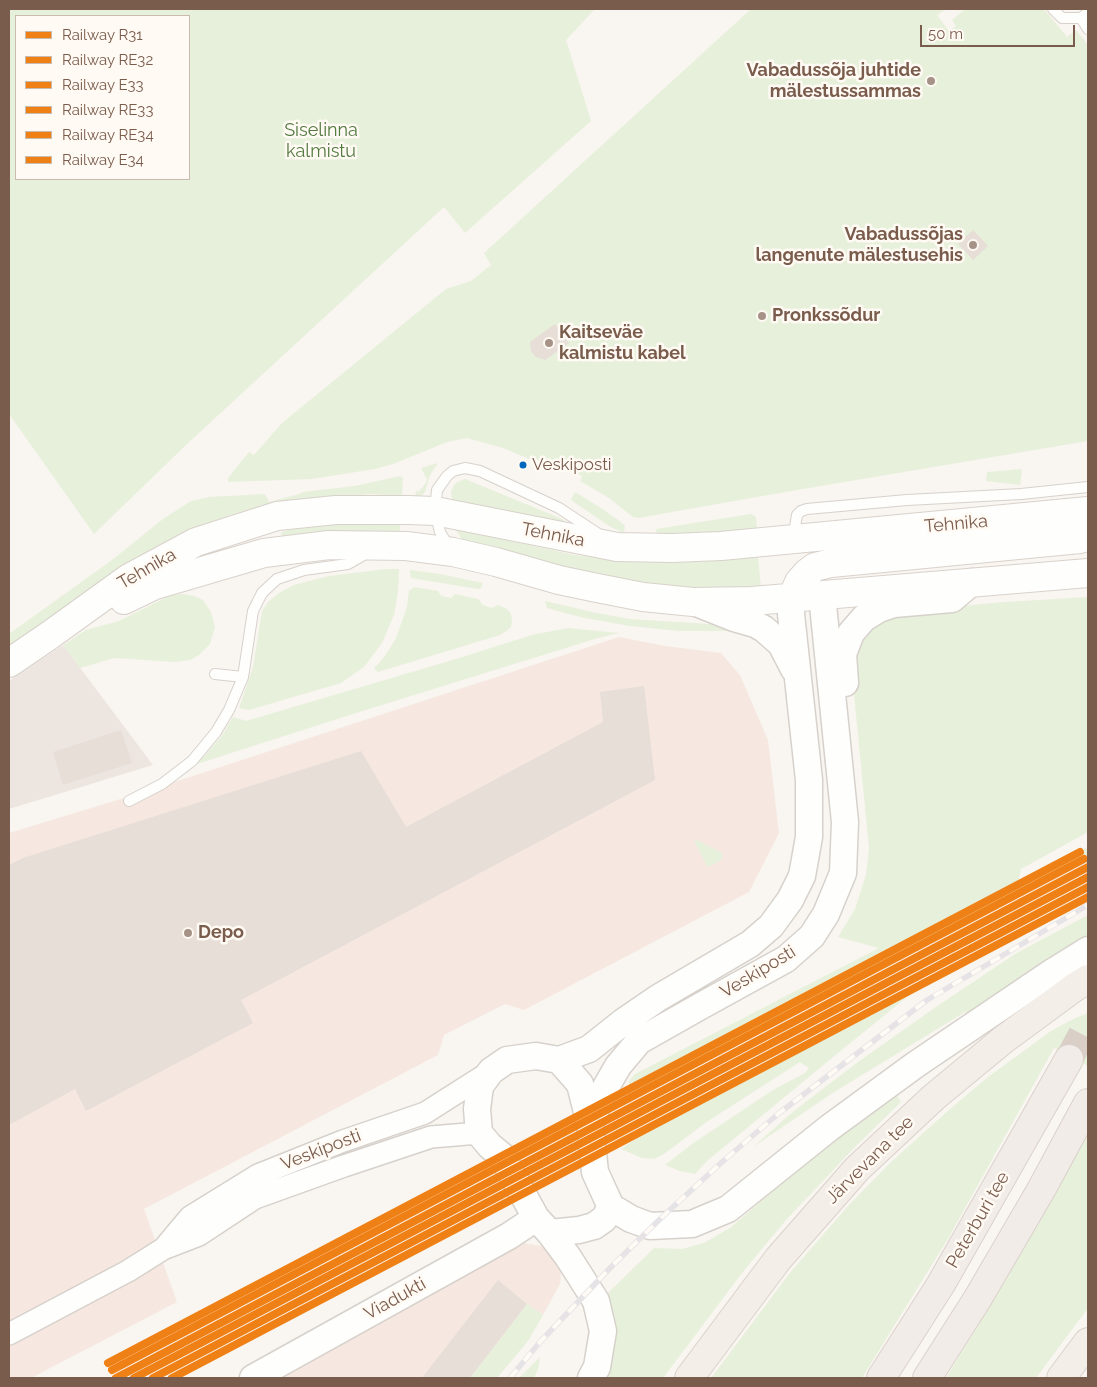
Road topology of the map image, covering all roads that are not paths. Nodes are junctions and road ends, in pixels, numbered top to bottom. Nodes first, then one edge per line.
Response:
1 (1053, 9) edge
2 (1085, 15) edge
3 (1088, 28) edge
4 (1088, 487) edge
5 (435, 511) junction
6 (1088, 512) edge
7 (1088, 537) edge
8 (787, 540) junction
9 (379, 545) junction
10 (617, 547) junction
11 (452, 552) junction
12 (815, 567) junction
13 (1088, 573) edge
14 (972, 582) junction
15 (822, 595) junction
16 (792, 598) junction
17 (693, 602) junction
18 (50, 635) junction
19 (9, 663) edge
20 (215, 674) dead end
21 (797, 676) junction
22 (243, 677) junction
23 (834, 716) junction
24 (129, 801) dead end
25 (1088, 950) edge
26 (1088, 979) edge
27 (1088, 1001) edge
28 (1003, 1040) junction
29 (1069, 1058) tunnel mouth
30 (559, 1060) junction
31 (492, 1071) junction
32 (1088, 1103) edge
33 (590, 1124) junction
34 (479, 1133) junction
35 (612, 1206) junction
36 (543, 1225) junction
37 (163, 1249) junction
38 (9, 1334) edge
39 (1088, 1342) edge
40 (253, 1378) edge
41 (591, 1378) edge
42 (689, 1378) edge
43 (881, 1378) edge
44 (927, 1378) edge
45 (1061, 1378) edge

1 - 2 lane
2 - 3 lane
4 - 8 lane
5 - 10 main road, Tehnika
5 - 10 lane
5 - 11 lane
5 - 18 main road, Tehnika
6 - 8 main road, Tehnika
7 - 12 main road
8 - 10 main road, Tehnika
8 - 12 main road
9 - 11 main road, Tehnika
9 - 18 main road, Tehnika
9 - 22 lane
11 - 17 main road, Tehnika
12 - 15 main road
12 - 16 main road
13 - 14 main road, Tehnika
14 - 15 main road, Tehnika
14 - 23 street
15 - 16 main road, Tehnika
15 - 23 street, Veskiposti
16 - 17 main road, Tehnika
16 - 21 street, Veskiposti
17 - 21 street
18 - 19 main road, Tehnika
20 - 22 lane
21 - 30 street, Veskiposti
22 - 24 lane
23 - 33 street, Veskiposti
25 - 35 street
26 - 28 main road, Järvevana tee
27 - 28 main road
28 - 42 main road, Järvevana tee
29 - 43 highway, Peterburi tee
30 - 31 street
30 - 33 street
31 - 34 street
31 - 37 street, Veskiposti
32 - 44 highway
33 - 35 street
34 - 36 street
34 - 37 street, Veskiposti
35 - 36 street
36 - 40 street, Viadukti
36 - 41 street
37 - 38 street, Veskiposti
39 - 45 main road

